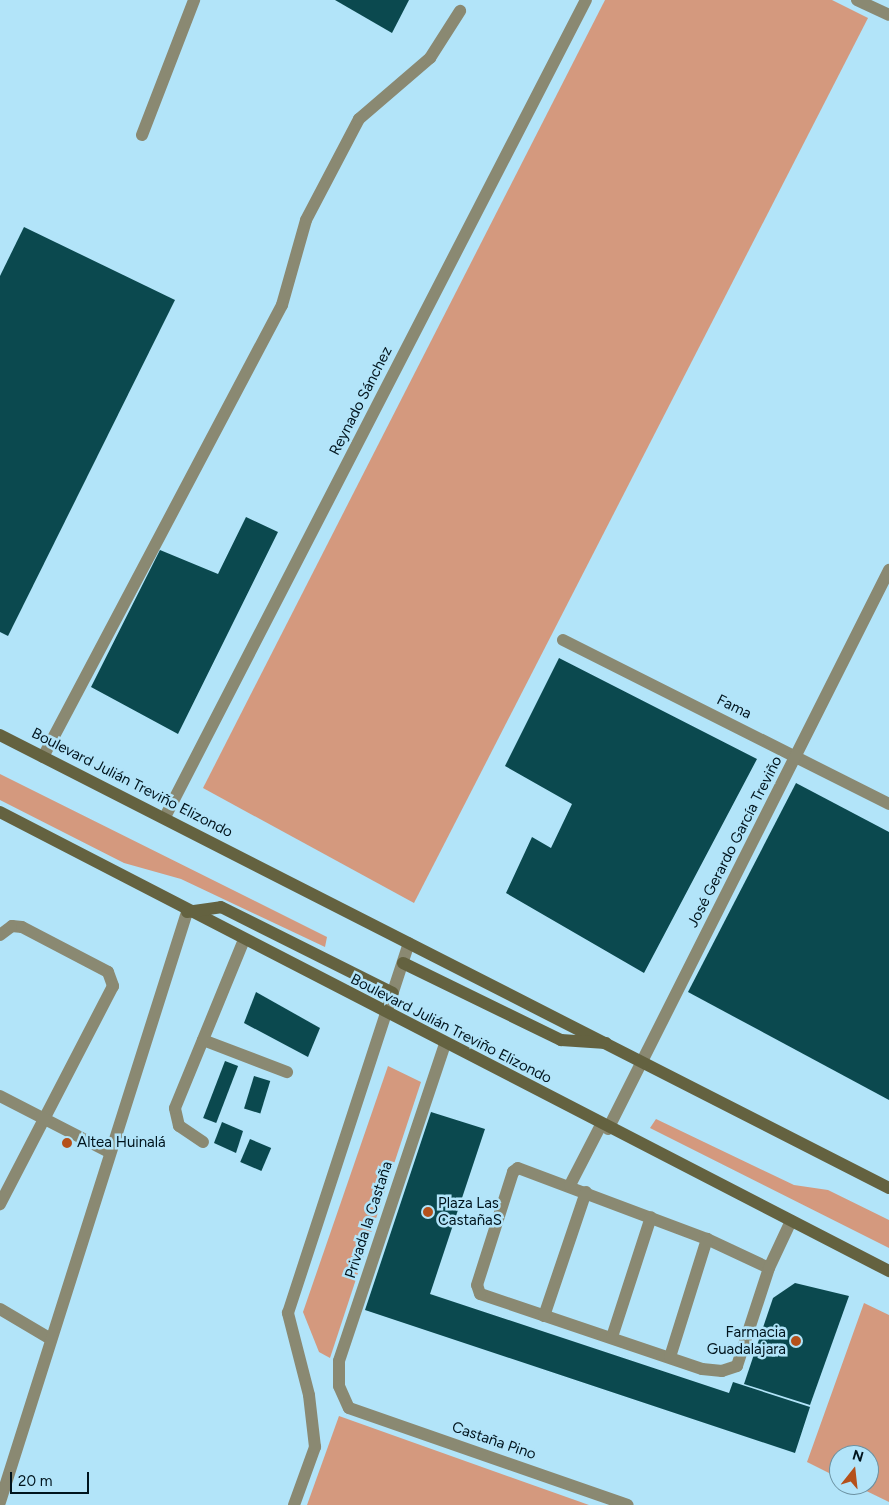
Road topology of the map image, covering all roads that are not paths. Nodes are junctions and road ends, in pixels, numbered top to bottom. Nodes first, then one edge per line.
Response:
1 (194, 0) edge
2 (586, 0) edge
3 (857, 0) edge
4 (460, 11) dead end
5 (889, 15) edge
6 (142, 135) dead end
7 (889, 570) edge
8 (563, 640) dead end
9 (0, 735) edge
10 (797, 756) junction
11 (43, 757) junction
12 (889, 804) edge
13 (0, 812) edge
14 (164, 817) junction
15 (187, 912) junction
16 (0, 935) edge
17 (244, 940) junction
18 (409, 943) junction
19 (403, 963) junction
20 (393, 993) junction
21 (387, 1013) junction
22 (203, 1040) junction
23 (611, 1043) junction
24 (446, 1044) junction
25 (642, 1059) junction
26 (287, 1072) dead end
27 (0, 1096) edge
28 (45, 1120) junction
29 (604, 1127) junction
30 (203, 1142) dead end
31 (109, 1152) junction
32 (570, 1185) junction
33 (889, 1188) edge
34 (586, 1192) junction
35 (0, 1204) edge
36 (651, 1217) junction
37 (791, 1221) junction
38 (707, 1239) junction
39 (769, 1268) junction
40 (889, 1271) edge
41 (0, 1309) edge
42 (544, 1316) junction
43 (612, 1337) junction
44 (49, 1338) junction
45 (670, 1357) junction
46 (349, 1408) joint
47 (0, 1502) edge
48 (294, 1505) edge
49 (628, 1505) edge

1 - 6 street
2 - 14 street, Reynado Sánchez
3 - 5 street
4 - 11 street
7 - 10 street, José Gerardo García Treviño
8 - 10 street, Fama
9 - 11 main road, Boulevard Julián Treviño Elizondo
10 - 12 street, Fama
10 - 25 street, José Gerardo García Treviño
11 - 14 main road, Boulevard Julián Treviño Elizondo
13 - 15 main road, Boulevard Julián Treviño Elizondo
14 - 18 main road, Boulevard Julián Treviño Elizondo
15 - 17 main road, Boulevard Julián Treviño Elizondo
15 - 20 main road
15 - 31 street
16 - 28 street
17 - 21 main road, Boulevard Julián Treviño Elizondo
17 - 22 street
18 - 19 street
18 - 23 main road, Boulevard Julián Treviño Elizondo
19 - 20 street
19 - 23 main road
20 - 21 street
21 - 24 main road, Boulevard Julián Treviño Elizondo
21 - 48 street
22 - 26 street
22 - 30 street
23 - 25 main road, Boulevard Julián Treviño Elizondo
24 - 29 main road, Boulevard Julián Treviño Elizondo
24 - 46 street, Privada la Castaña
25 - 29 street, José Gerardo García Treviño
25 - 33 main road, Boulevard Julián Treviño Elizondo
27 - 28 street
28 - 31 street
28 - 35 street
29 - 32 street, José Gerardo García Treviño
29 - 37 main road, Boulevard Julián Treviño Elizondo
31 - 44 street
32 - 34 street
32 - 42 street
34 - 36 street
34 - 42 street
36 - 38 street
36 - 43 street
37 - 39 street
37 - 40 main road, Boulevard Julián Treviño Elizondo
38 - 39 street
38 - 45 street
39 - 45 street
41 - 44 street
42 - 43 street
43 - 45 street
44 - 47 street
46 - 49 street, Castaña Pino

